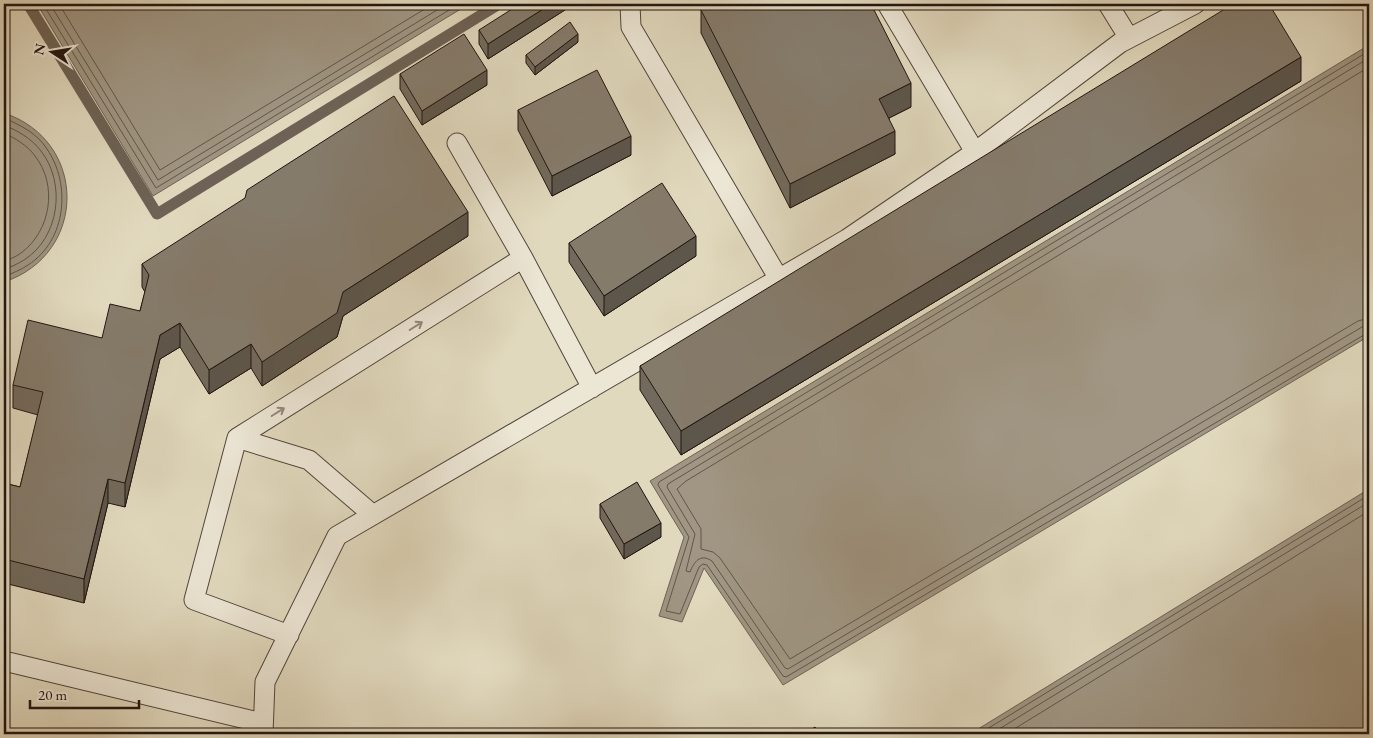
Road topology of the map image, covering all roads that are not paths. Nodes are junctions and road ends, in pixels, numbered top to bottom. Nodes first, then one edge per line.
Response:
1 (630, 4) edge
2 (887, 4) edge
3 (1108, 4) edge
4 (1195, 4) edge
5 (1129, 38) junction
6 (457, 143) dead end
7 (975, 152) junction
8 (522, 258) junction
9 (779, 280) junction
10 (592, 388) junction
11 (237, 438) junction
12 (374, 515) junction
13 (288, 635) junction
14 (4, 661) edge
15 (263, 729) edge

1 - 9 lane
2 - 7 lane
3 - 5 lane
4 - 5 lane
5 - 7 lane
6 - 8 lane
7 - 9 lane
8 - 10 lane
11 -> 8 lane
9 - 10 lane
10 - 12 lane
11 - 12 lane
11 - 13 lane
12 - 13 lane
13 - 15 lane
14 - 15 lane

